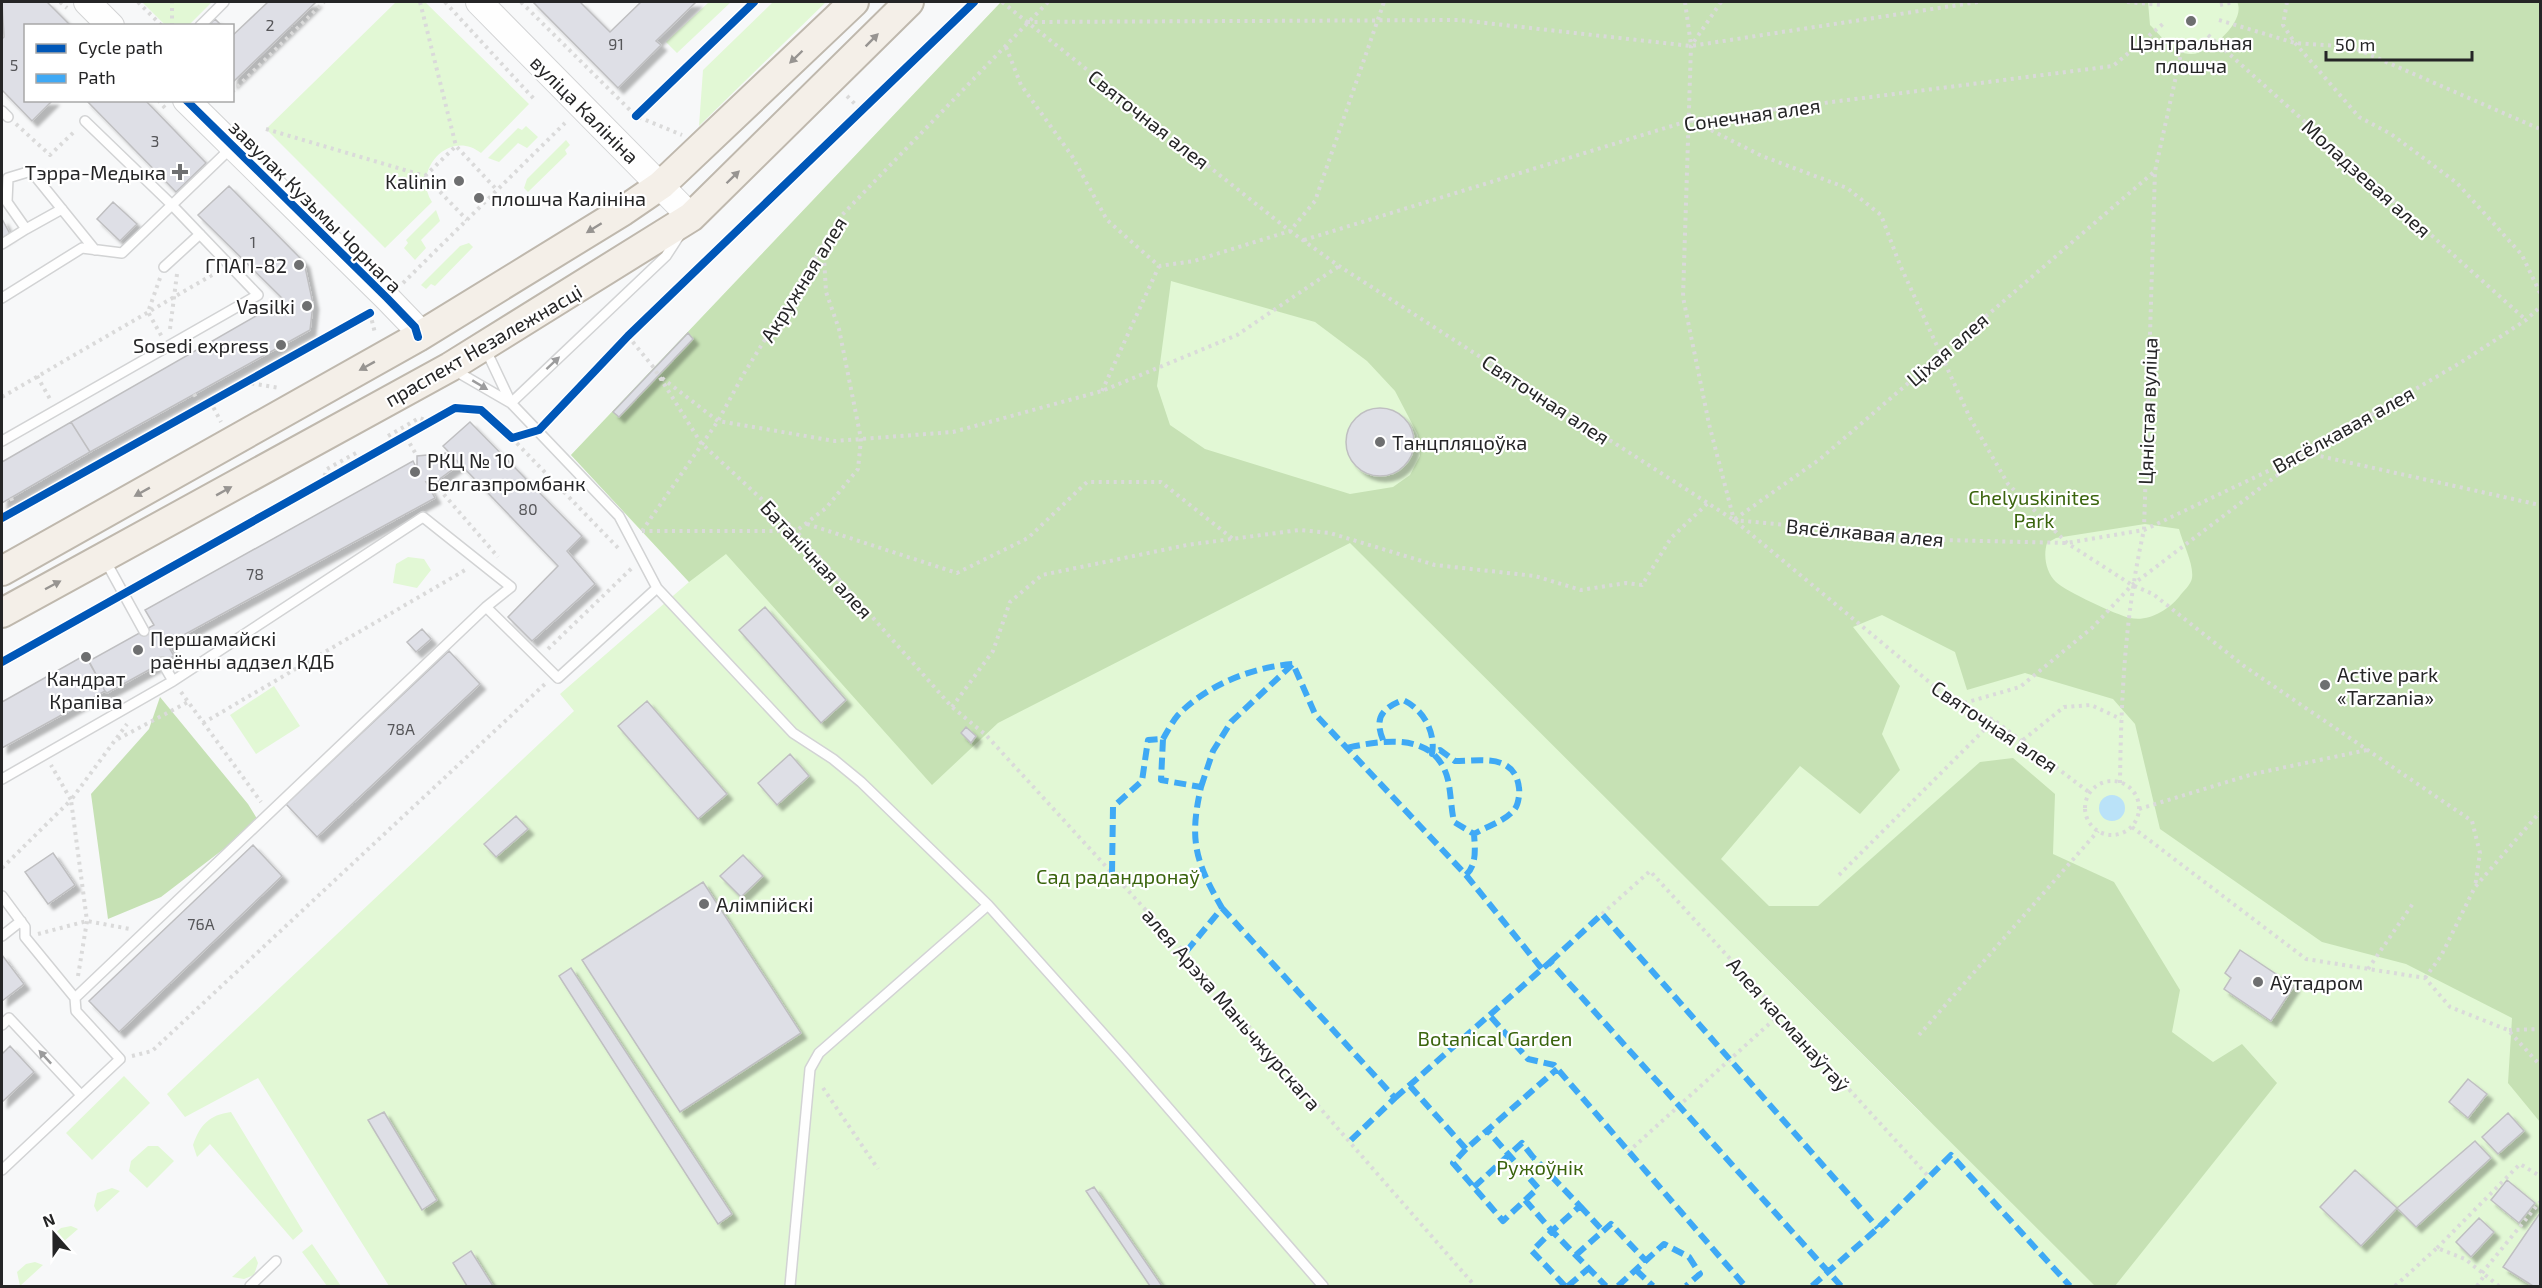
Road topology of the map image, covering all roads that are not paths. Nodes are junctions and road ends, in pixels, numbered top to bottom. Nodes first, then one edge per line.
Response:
1 (87, 2) edge
2 (224, 2) edge
3 (479, 2) edge
4 (854, 2) edge
5 (909, 2) edge
6 (109, 24) edge
7 (202, 24) edge
8 (188, 102) edge
9 (85, 121) road end
10 (233, 147) junction
11 (661, 185) junction
12 (171, 204) junction
13 (62, 209) junction
14 (691, 217) junction
15 (26, 229) junction
16 (200, 234) junction
17 (2, 244) edge
18 (95, 250) junction
19 (164, 267) road end
20 (2, 298) edge
21 (418, 337) junction
22 (484, 346) junction
23 (450, 367) junction
24 (511, 404) junction
25 (2, 441) edge
26 (104, 558) junction
27 (2, 571) edge
28 (657, 588) junction
29 (486, 607) junction
30 (2, 613) edge
31 (144, 631) dead end
32 (162, 662) dead end
33 (173, 681) junction
34 (2, 779) edge
35 (2, 896) edge
36 (988, 905) junction
37 (21, 921) junction
38 (2, 936) edge
39 (75, 998) junction
40 (5, 1021) edge
41 (81, 1095) junction
42 (2, 1170) edge
43 (276, 1261) dead end
44 (250, 1287) edge
45 (790, 1287) edge
46 (1323, 1287) edge

1 - 6 street
2 - 7 lane
3 - 11 street, вуліца Калініна
4 -> 11 main road, праспект Незалежнасці
14 -> 5 main road, праспект Незалежнасці
8 - 10 street, завулак Кузьмы Чорнага
9 - 12 lane
10 - 12 lane
10 - 21 street, завулак Кузьмы Чорнага
11 - 14 street, вуліца Калініна
11 -> 21 main road, праспект Незалежнасці
12 - 16 lane
12 - 18 lane
13 - 15 lane
13 - 15 lane
13 - 18 lane
14 - 22 main road, праспект Незалежнасці
24 -> 14 lane
15 - 17 lane
16 - 19 lane
16 - 25 lane
18 - 20 lane
21 -> 27 main road, праспект Незалежнасці
22 - 23 main road, праспект Незалежнасці
22 - 24 lane
23 -> 24 lane
26 -> 23 main road, праспект Незалежнасці
24 - 28 lane
30 -> 26 main road, праспект Незалежнасці
26 - 31 lane
28 - 29 lane
28 - 36 lane
29 - 33 lane
29 - 39 lane
32 - 33 lane
33 - 34 lane
35 - 37 lane
36 - 45 lane
36 - 46 lane
37 - 38 lane
37 - 39 lane
39 - 41 lane
41 -> 40 lane
41 - 42 lane
43 - 44 lane

